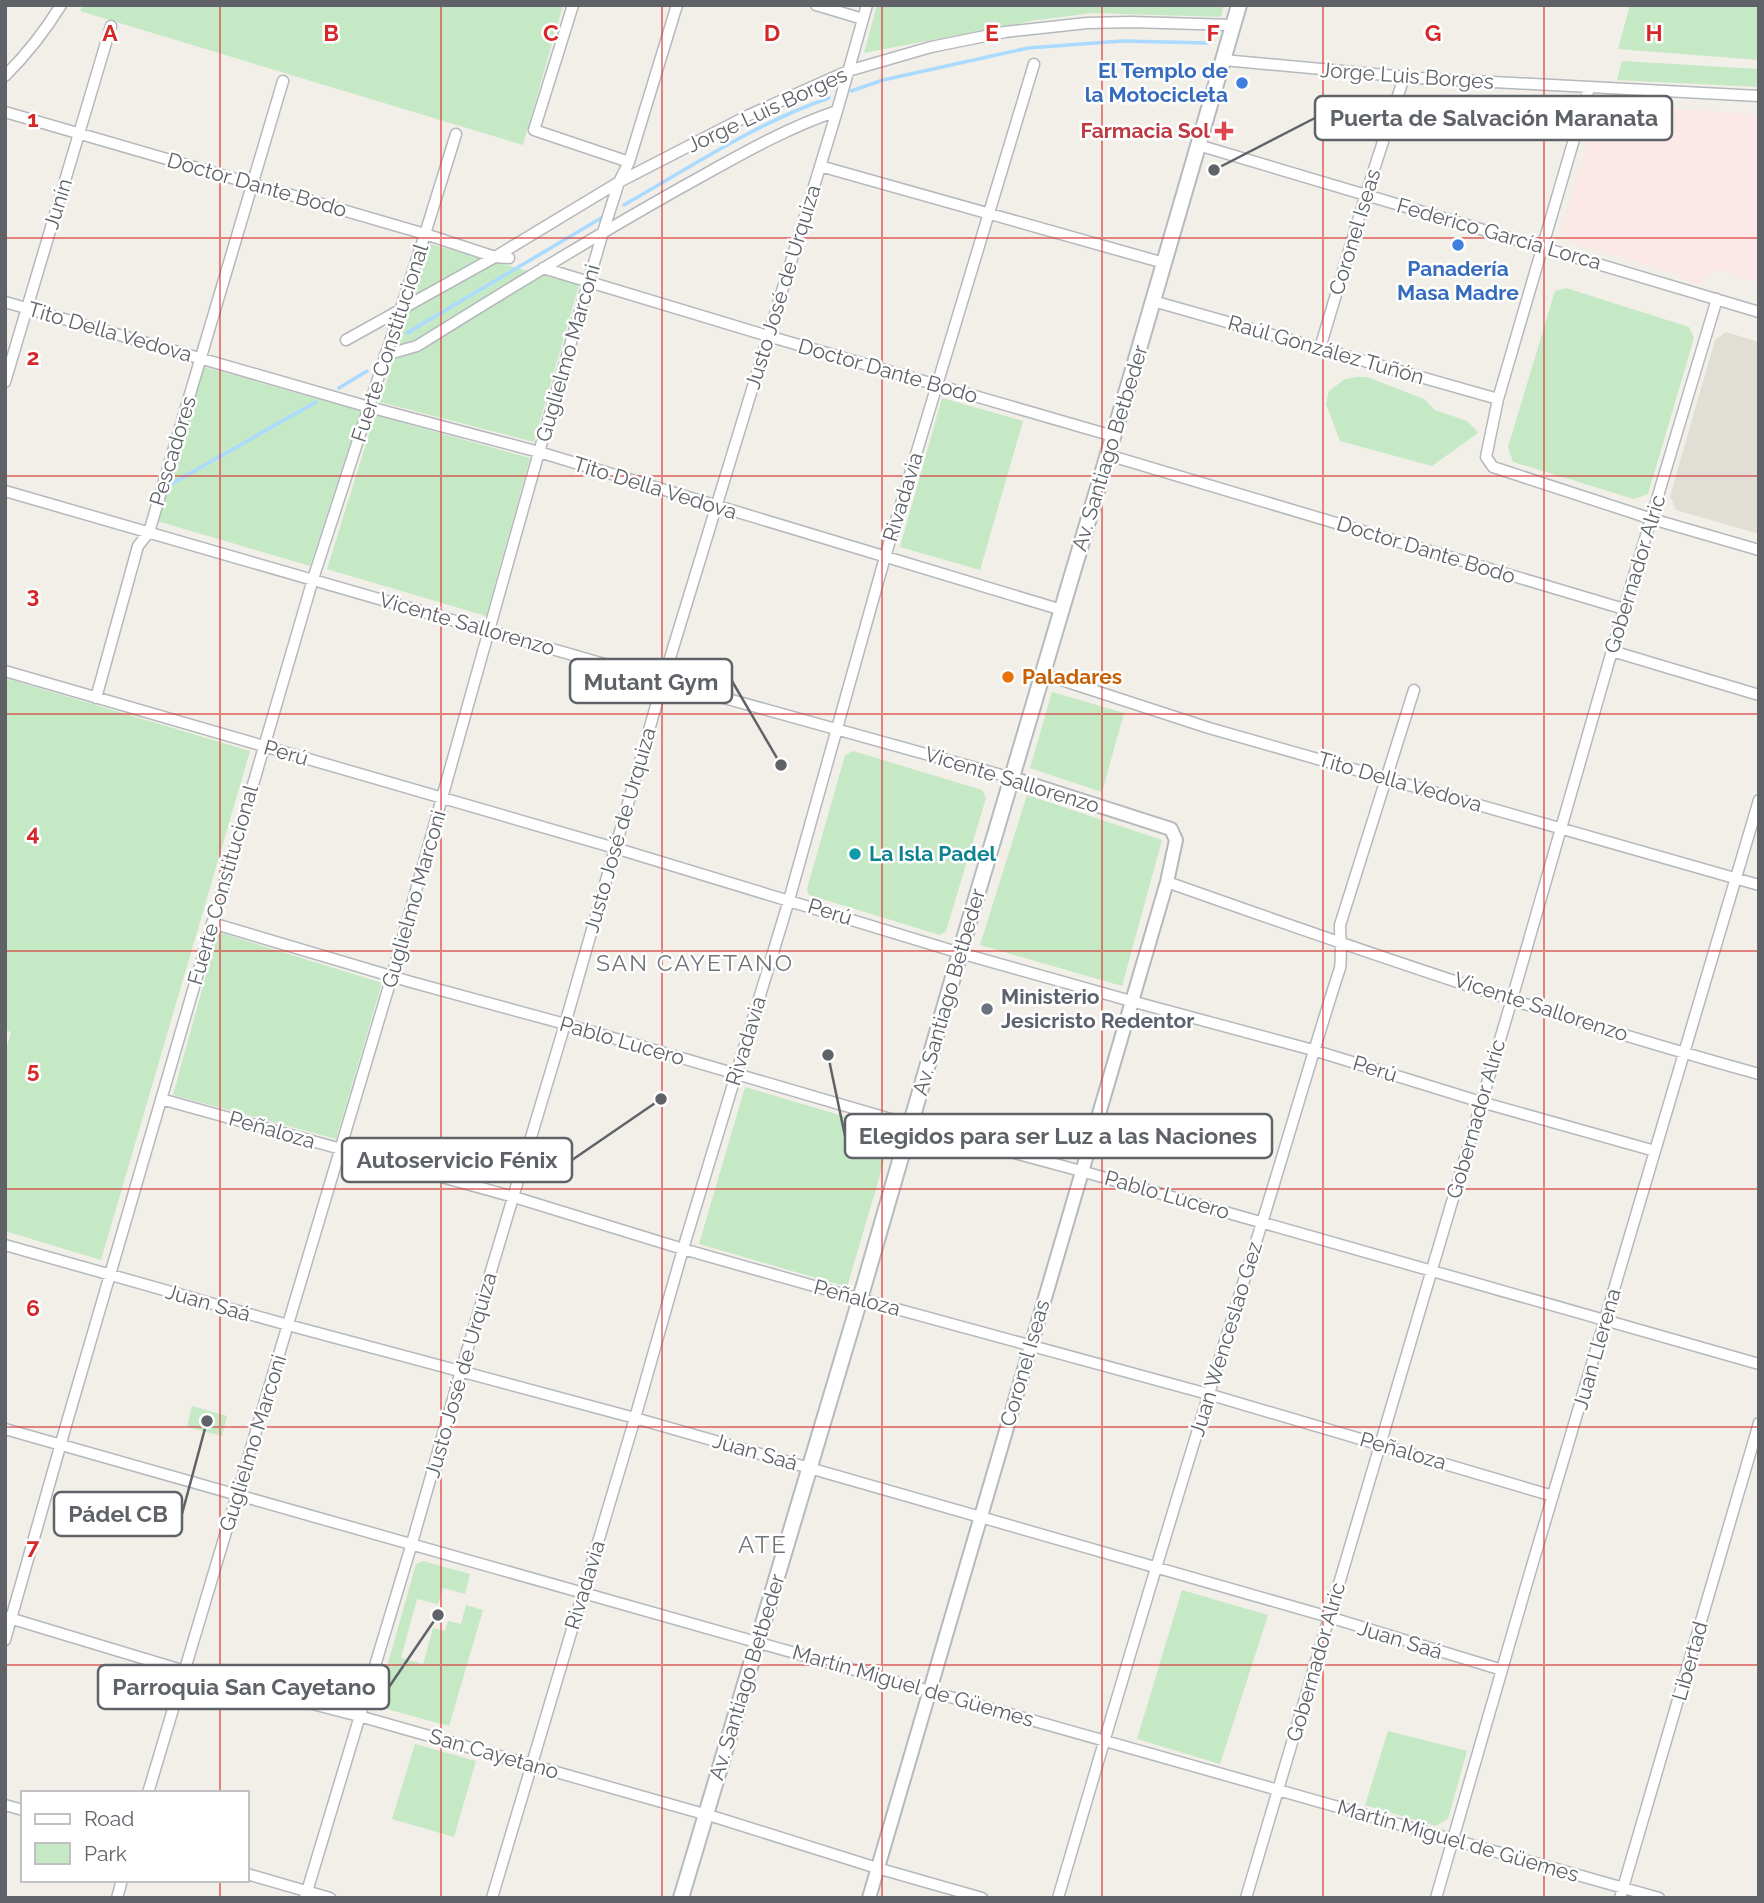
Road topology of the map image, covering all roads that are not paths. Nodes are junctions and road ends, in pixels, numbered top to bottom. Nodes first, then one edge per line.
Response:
1 (61, 5) edge
2 (573, 5) edge
3 (677, 5) edge
4 (816, 5) edge
5 (866, 5) edge
6 (1239, 5) edge
7 (863, 19) junction
8 (1233, 25) junction
9 (111, 26) dead end
10 (1223, 60) junction
11 (1034, 64) dead end
12 (848, 71) junction
13 (5, 76) edge
14 (1404, 77) junction
15 (283, 81) dead end
16 (1589, 88) junction
17 (1759, 96) edge
18 (837, 111) junction
19 (5, 113) edge
20 (79, 134) junction
21 (456, 134) dead end
22 (1198, 145) junction
23 (629, 162) junction
24 (820, 166) junction
25 (619, 181) junction
26 (252, 184) junction
27 (1366, 194) junction
28 (989, 214) junction
29 (603, 232) junction
30 (425, 234) junction
31 (1542, 246) junction
32 (495, 257) junction
33 (509, 258) dead end
34 (1164, 263) junction
35 (543, 268) junction
36 (589, 281) junction
37 (1717, 299) junction
38 (1153, 301) junction
39 (5, 302) edge
40 (27, 309) junction
41 (399, 311) junction
42 (1759, 312) edge
43 (768, 336) junction
44 (346, 340) dead end
45 (1320, 348) junction
46 (385, 355) junction
47 (201, 358) junction
48 (5, 382) edge
49 (937, 386) junction
50 (1498, 399) junction
51 (369, 407) junction
52 (1113, 436) junction
53 (539, 452) junction
54 (1108, 455) junction
55 (5, 491) edge
56 (716, 506) junction
57 (1652, 519) junction
58 (149, 532) junction
59 (1759, 550) edge
60 (885, 557) junction
61 (313, 579) junction
62 (1062, 610) junction
63 (1624, 610) junction
64 (489, 629) junction
65 (1612, 651) junction
66 (5, 671) edge
67 (1043, 674) junction
68 (663, 681) junction
69 (1414, 690) dead end
70 (1759, 695) edge
71 (96, 698) junction
72 (837, 728) junction
73 (264, 746) junction
74 (1012, 778) junction
75 (1385, 779) junction
76 (442, 799) junction
77 (1759, 800) edge
78 (1561, 827) junction
79 (1171, 829) joint
80 (615, 848) junction
81 (1736, 878) junction
82 (1167, 882) junction
83 (1759, 885) edge
84 (789, 900) junction
85 (212, 923) junction
86 (1340, 942) junction
87 (960, 953) junction
88 (393, 976) junction
89 (1512, 999) junction
90 (1131, 1001) junction
91 (565, 1024) junction
92 (1313, 1050) junction
93 (1683, 1053) junction
94 (1759, 1073) edge
95 (735, 1074) junction
96 (161, 1099) junction
97 (1481, 1102) junction
98 (911, 1125) junction
99 (341, 1149) junction
100 (1655, 1151) junction
101 (1081, 1171) junction
102 (514, 1197) junction
103 (1262, 1222) junction
104 (5, 1244) edge
105 (683, 1248) junction
106 (1432, 1271) junction
107 (109, 1275) junction
108 (860, 1299) junction
109 (1605, 1321) junction
110 (288, 1325) junction
111 (1030, 1345) junction
112 (1759, 1364) edge
113 (461, 1371) junction
114 (1208, 1394) junction
115 (635, 1418) junction
116 (1759, 1423) edge
117 (5, 1429) edge
118 (61, 1443) junction
119 (1380, 1444) junction
120 (810, 1468) junction
121 (238, 1494) junction
122 (1553, 1496) junction
123 (980, 1517) junction
124 (412, 1543) junction
125 (1156, 1568) junction
126 (583, 1592) junction
127 (8, 1618) edge
128 (1329, 1618) junction
129 (5, 1640) edge
130 (758, 1642) junction
131 (1502, 1670) junction
132 (185, 1671) junction
133 (929, 1690) junction
134 (359, 1716) junction
135 (1104, 1740) junction
136 (531, 1765) junction
137 (1278, 1790) junction
138 (149, 1791) edge
139 (706, 1815) junction
140 (1453, 1839) junction
141 (877, 1868) junction
142 (248, 1874) edge
143 (1622, 1893) edge
144 (306, 1894) edge
145 (330, 1898) edge
146 (492, 1898) edge
147 (681, 1898) edge
148 (869, 1898) edge
149 (982, 1898) edge
150 (1058, 1898) edge
151 (1246, 1898) edge
152 (1436, 1898) edge
153 (1659, 1898) edge

1 - 13 street
2 - 23 street
3 - 23 street, Guglielmo Marconi
4 - 7 street
5 - 7 street, Justo José de Urquiza
6 - 8 main road, Av. Santiago Betbeder
7 - 12 street, Justo José de Urquiza
8 - 10 main road, Av. Santiago Betbeder
8 - 12 street, Jorge Luis Borges
9 - 20 street, Junín
10 - 14 street, Jorge Luis Borges
10 - 22 main road, Av. Santiago Betbeder
11 - 28 street, Rivadavia
12 - 18 street, Justo José de Urquiza
12 - 25 street, Jorge Luis Borges
14 - 16 street, Jorge Luis Borges
14 - 27 street, Coronel Iseas
15 - 26 street, Pescadores
16 - 17 street, Jorge Luis Borges
16 - 31 street
18 - 24 street, Justo José de Urquiza
18 - 29 street, Jorge Luis Borges
19 - 20 street, Doctor Dante Bodo
20 - 26 street, Doctor Dante Bodo
20 - 40 street, Junín
21 - 30 street, Fuerte Constitucional
22 - 27 street, Federico García Lorca
22 - 34 main road, Av. Santiago Betbeder
23 - 25 street, Guglielmo Marconi
24 - 28 street
24 - 43 street, Justo José de Urquiza
25 - 29 street, Guglielmo Marconi
25 - 32 street, Jorge Luis Borges
26 - 30 street, Doctor Dante Bodo
26 - 47 street, Pescadores
27 - 31 street, Federico García Lorca
27 - 45 street, Coronel Iseas
28 - 34 street
28 - 49 street, Rivadavia
29 - 35 street, Jorge Luis Borges
29 - 36 street, Guglielmo Marconi
30 - 32 street, Doctor Dante Bodo
30 - 41 street, Fuerte Constitucional
31 - 37 street, Federico García Lorca
31 - 50 street
32 - 33 street, Doctor Dante Bodo
32 - 41 street, Jorge Luis Borges
34 - 38 main road, Av. Santiago Betbeder
35 - 36 street, Doctor Dante Bodo
35 - 46 street, Jorge Luis Borges
36 - 43 street, Doctor Dante Bodo
36 - 53 street, Guglielmo Marconi
37 - 42 street, Federico García Lorca
37 - 57 street, Gobernador Alric
38 - 45 street, Raúl González Tuñón
38 - 52 main road, Av. Santiago Betbeder
39 - 40 street, Tito Della Vedova
40 - 47 street, Tito Della Vedova
40 - 48 street, Junín
41 - 44 street, Jorge Luis Borges
41 - 46 street, Fuerte Constitucional
43 - 49 street, Doctor Dante Bodo
43 - 56 street, Justo José de Urquiza
45 - 50 street, Raúl González Tuñón
46 - 51 street, Fuerte Constitucional
47 - 51 street, Tito Della Vedova
47 - 58 street, Pescadores
49 - 52 street, Doctor Dante Bodo
49 - 60 street, Rivadavia
50 - 57 street
51 - 53 street, Tito Della Vedova
51 - 61 street, Fuerte Constitucional
52 - 54 main road, Av. Santiago Betbeder
53 - 56 street, Tito Della Vedova
53 - 64 street, Guglielmo Marconi
54 - 62 main road, Av. Santiago Betbeder
54 - 63 street, Doctor Dante Bodo
55 - 58 street, Vicente Sallorenzo
56 - 60 street, Tito Della Vedova
56 - 68 street, Justo José de Urquiza
57 - 59 street
57 - 63 street, Gobernador Alric
58 - 61 street, Vicente Sallorenzo
58 - 71 street, Pescadores
60 - 62 street, Tito Della Vedova
60 - 72 street, Rivadavia
61 - 64 street, Vicente Sallorenzo
61 - 73 street, Fuerte Constitucional
62 - 67 main road, Av. Santiago Betbeder
63 - 65 street, Gobernador Alric
64 - 68 street, Vicente Sallorenzo
64 - 76 street, Guglielmo Marconi
65 - 70 street
65 - 78 street, Gobernador Alric
66 - 71 street, Perú
67 - 74 main road, Av. Santiago Betbeder
67 - 75 street, Tito Della Vedova
68 - 72 street, Vicente Sallorenzo
68 - 80 street, Justo José de Urquiza
69 - 75 street, Juan Wenceslao Gez
71 - 73 street, Perú
72 - 74 street, Vicente Sallorenzo
72 - 84 street, Rivadavia
73 - 76 street, Perú
73 - 85 street, Fuerte Constitucional
74 - 79 street, Vicente Sallorenzo
74 - 87 main road, Av. Santiago Betbeder
75 - 78 street, Tito Della Vedova
75 - 86 street, Juan Wenceslao Gez
76 - 80 street, Perú
76 - 88 street, Guglielmo Marconi
77 - 81 street, Juan Llerena
78 - 81 street, Tito Della Vedova
78 - 89 street, Gobernador Alric
79 - 82 street, Coronel Iseas
80 - 84 street, Perú
80 - 91 street, Justo José de Urquiza
81 - 83 street, Tito Della Vedova
81 - 93 street, Juan Llerena
82 - 86 street, Vicente Sallorenzo
82 - 90 street, Coronel Iseas
84 - 87 street, Perú
84 - 95 street, Rivadavia
85 - 88 street, Pablo Lucero
85 - 96 street, Fuerte Constitucional
86 - 89 street, Vicente Sallorenzo
86 - 92 street, Juan Wenceslao Gez
87 - 90 street, Perú
87 - 98 main road, Av. Santiago Betbeder
88 - 91 street, Pablo Lucero
88 - 99 street, Guglielmo Marconi
89 - 93 street, Vicente Sallorenzo
89 - 97 street, Gobernador Alric
90 - 92 street, Perú
90 - 101 street, Coronel Iseas
91 - 95 street, Pablo Lucero
91 - 102 street, Justo José de Urquiza
92 - 97 street, Perú
92 - 103 street, Juan Wenceslao Gez
93 - 94 street, Vicente Sallorenzo
93 - 100 street, Juan Llerena
95 - 98 street, Pablo Lucero
95 - 105 street, Rivadavia
96 - 99 street, Peñaloza
96 - 107 street, Fuerte Constitucional
97 - 100 street, Perú
97 - 106 street, Gobernador Alric
98 - 101 street, Pablo Lucero
98 - 108 main road, Av. Santiago Betbeder
99 - 102 street, Peñaloza
99 - 110 street, Guglielmo Marconi
100 - 109 street, Juan Llerena
101 - 103 street, Pablo Lucero
101 - 111 street, Coronel Iseas
102 - 105 street, Peñaloza
102 - 113 street, Justo José de Urquiza
103 - 106 street, Pablo Lucero
103 - 114 street, Juan Wenceslao Gez
104 - 107 street, Juan Saá
105 - 108 street, Peñaloza
105 - 115 street, Rivadavia
106 - 109 street, Pablo Lucero
106 - 119 street, Gobernador Alric
107 - 110 street, Juan Saá
107 - 118 street, Fuerte Constitucional
108 - 111 street, Peñaloza
108 - 120 main road, Av. Santiago Betbeder
109 - 112 street, Pablo Lucero
109 - 122 street, Juan Llerena
110 - 113 street, Juan Saá
110 - 121 street, Guglielmo Marconi
111 - 114 street, Peñaloza
111 - 123 street, Coronel Iseas
113 - 115 street, Juan Saá
113 - 124 street, Justo José de Urquiza
114 - 119 street, Peñaloza
114 - 125 street, Juan Wenceslao Gez
115 - 120 street, Juan Saá
115 - 126 street, Rivadavia
116 - 143 street, Libertad
117 - 118 street, Martín Miguel de Güemes
118 - 121 street, Martín Miguel de Güemes
118 - 127 street, Fuerte Constitucional
119 - 122 street, Peñaloza
119 - 128 street, Gobernador Alric
120 - 123 street, Juan Saá
120 - 130 main road, Av. Santiago Betbeder
121 - 124 street, Martín Miguel de Güemes
121 - 132 street, Guglielmo Marconi
122 - 131 street, Juan Llerena
123 - 125 street, Juan Saá
123 - 133 street, Coronel Iseas
124 - 126 street, Martín Miguel de Güemes
124 - 134 street, Justo José de Urquiza
125 - 128 street, Juan Saá
125 - 135 street, Juan Wenceslao Gez
126 - 130 street, Martín Miguel de Güemes
126 - 136 street, Rivadavia
127 - 129 street, Fuerte Constitucional
127 - 132 street, San Cayetano
128 - 131 street, Juan Saá
128 - 137 street, Gobernador Alric
130 - 133 street, Martín Miguel de Güemes
130 - 139 main road, Av. Santiago Betbeder
131 - 140 street, Juan Llerena
132 - 134 street, San Cayetano
132 - 138 street, Guglielmo Marconi
133 - 135 street, Martín Miguel de Güemes
133 - 141 street, Coronel Iseas
134 - 136 street, San Cayetano
134 - 144 street, Justo José de Urquiza
135 - 137 street, Martín Miguel de Güemes
135 - 150 street, Juan Wenceslao Gez
136 - 139 street, San Cayetano
136 - 146 street, Rivadavia
137 - 140 street, Martín Miguel de Güemes
137 - 151 street, Gobernador Alric
139 - 141 street, San Cayetano
139 - 147 main road, Av. Santiago Betbeder
140 - 143 street, Martín Miguel de Güemes
140 - 152 street, Juan Llerena
141 - 148 street, Coronel Iseas
141 - 149 street, San Cayetano
142 - 144 street
143 - 153 street, Martín Miguel de Güemes
144 - 145 street

